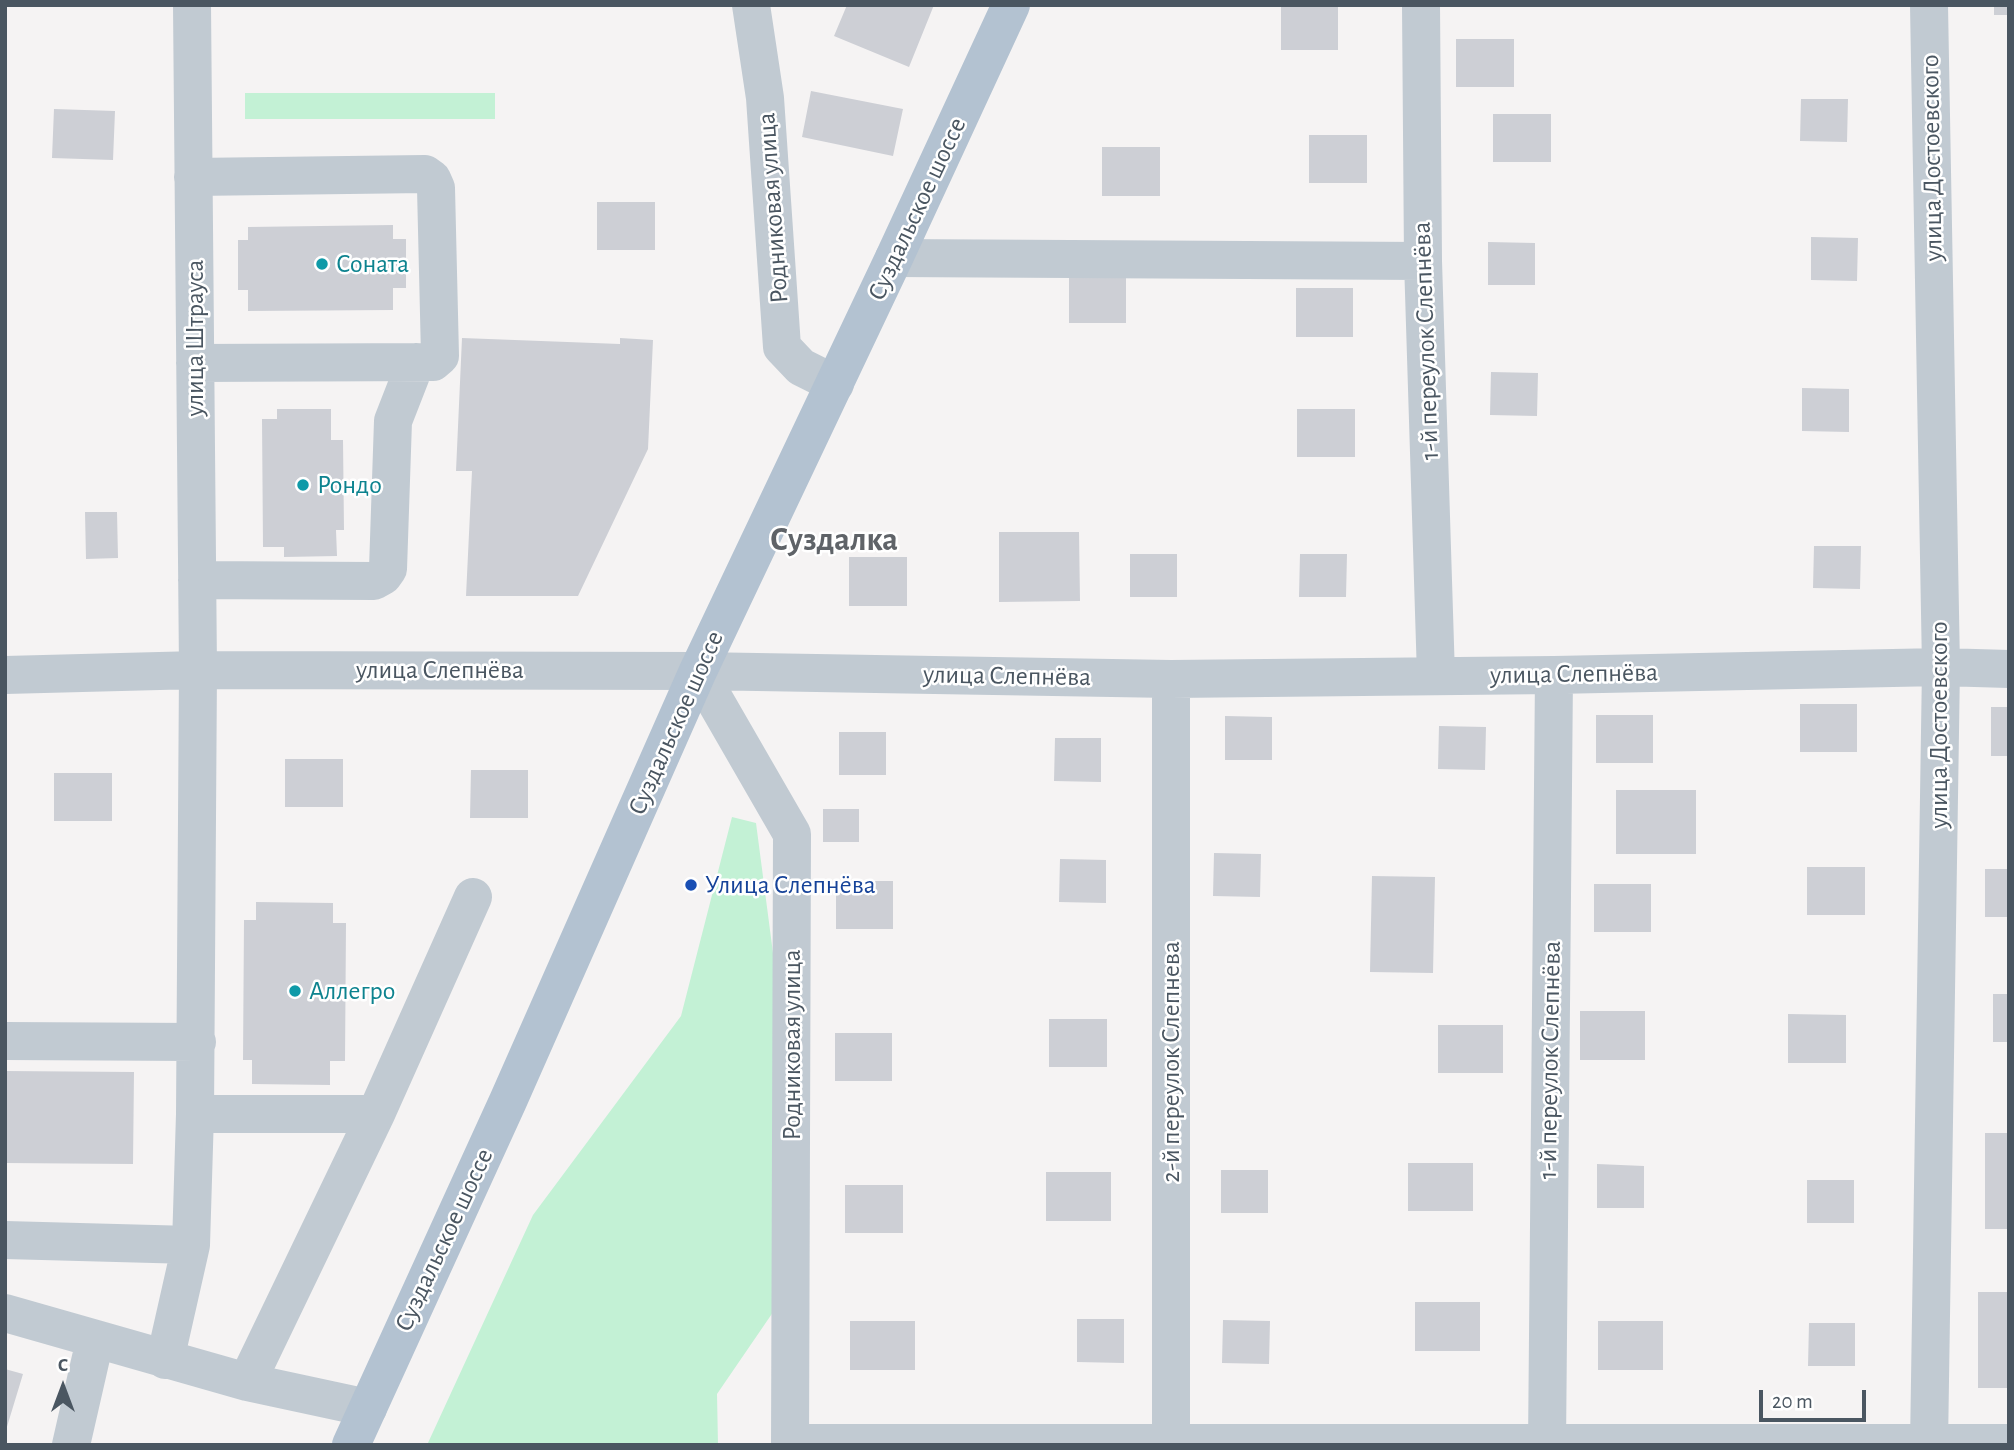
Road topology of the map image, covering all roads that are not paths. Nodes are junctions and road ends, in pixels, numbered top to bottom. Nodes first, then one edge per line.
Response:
1 (192, 5) edge
2 (751, 5) edge
3 (1011, 5) edge
4 (1421, 5) edge
5 (1929, 5) edge
6 (193, 177) junction
7 (894, 258) junction
8 (1423, 261) junction
9 (416, 362) junction
10 (195, 363) junction
11 (835, 384) junction
12 (197, 580) junction
13 (1941, 667) junction
14 (2009, 669) edge
15 (198, 670) junction
16 (698, 670) junction
17 (5, 675) edge
18 (1553, 675) junction
19 (1436, 676) junction
20 (1171, 679) junction
21 (473, 897) dead end
22 (5, 1041) edge
23 (197, 1042) junction
24 (195, 1114) junction
25 (376, 1114) junction
26 (5, 1240) edge
27 (191, 1245) junction
28 (5, 1313) edge
29 (95, 1340) junction
30 (165, 1360) junction
31 (247, 1382) junction
32 (368, 1408) junction
33 (2009, 1443) edge
34 (790, 1444) edge
35 (1171, 1444) edge
36 (1547, 1444) edge
37 (1929, 1444) edge
38 (71, 1445) edge
39 (351, 1445) edge

1 - 6 street, улица Штрауса
2 - 11 street, Родниковая улица
3 - 7 main road, Суздальское шоссе
4 - 8 street, 1-й переулок Слепнёва
5 - 13 street, улица Достоевского
6 - 9 street
6 - 10 street, улица Штрауса
7 - 8 street
7 - 11 main road, Суздальское шоссе
8 - 19 street, 1-й переулок Слепнёва
9 - 10 street
9 - 12 street
10 - 12 street, улица Штрауса
11 - 16 main road, Суздальское шоссе
12 - 15 street, улица Штрауса
13 - 14 street, улица Слепнёва
13 - 18 street, улица Слепнёва
13 - 37 street, улица Достоевского
15 - 16 street, улица Слепнёва
15 - 17 street, улица Слепнёва
15 - 23 street, улица Штрауса
16 - 20 street, улица Слепнёва
16 - 32 main road, Суздальское шоссе
16 - 34 street, Родниковая улица
18 - 19 street, улица Слепнёва
18 - 36 street, 1-й переулок Слепнёва
19 - 20 street, улица Слепнёва
20 - 35 street, 2-й переулок Слепнева
21 - 25 street
22 - 23 street
23 - 24 street, улица Штрауса
24 - 25 street
24 - 27 street, улица Штрауса
25 - 31 street
26 - 27 street
27 - 30 street, улица Штрауса
28 - 29 street
29 - 30 street
29 - 38 street
30 - 31 street
31 - 32 street
32 - 39 main road, Суздальское шоссе
33 - 37 street
34 - 35 street
35 - 36 street
36 - 37 street

